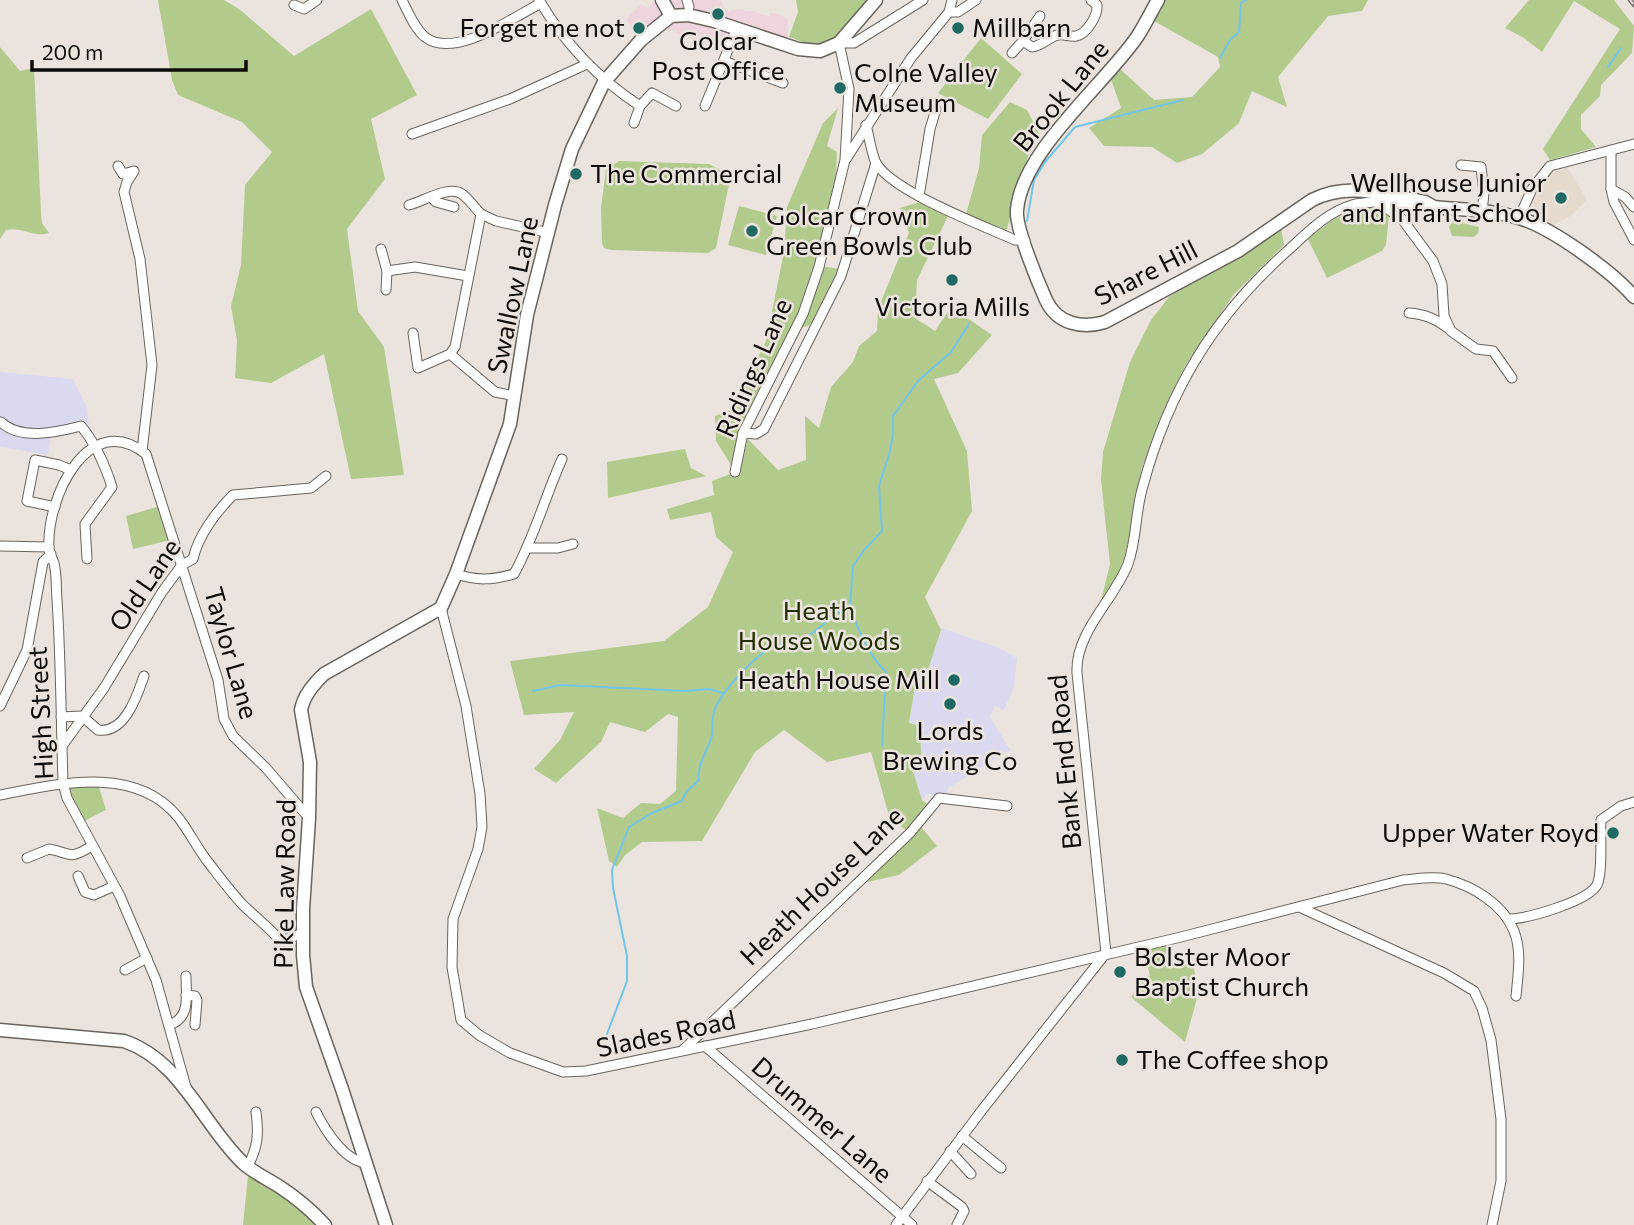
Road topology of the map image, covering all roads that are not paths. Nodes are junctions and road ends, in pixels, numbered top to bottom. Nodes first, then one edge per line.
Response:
1 (317, 0) edge
2 (402, 0) edge
3 (662, 0) edge
4 (876, 0) edge
5 (923, 0) edge
6 (952, 0) edge
7 (976, 0) edge
8 (1158, 0) edge
9 (540, 1) edge
10 (1098, 2) edge
11 (294, 5) dead end
12 (949, 12) junction
13 (671, 16) junction
14 (1040, 16) dead end
15 (737, 28) junction
16 (1023, 41) junction
17 (839, 43) junction
18 (1012, 53) dead end
19 (724, 61) junction
20 (587, 64) junction
21 (604, 82) junction
22 (782, 83) dead end
23 (640, 106) junction
24 (676, 106) dead end
25 (705, 106) dead end
26 (936, 109) dead end
27 (634, 123) dead end
28 (866, 125) junction
29 (412, 134) dead end
30 (1634, 144) edge
31 (1611, 151) junction
32 (845, 160) junction
33 (876, 163) junction
34 (1461, 165) dead end
35 (118, 166) dead end
36 (1611, 189) junction
37 (1336, 192) junction
38 (919, 196) junction
39 (432, 198) junction
40 (1376, 202) junction
41 (409, 205) dead end
42 (454, 207) dead end
43 (1434, 207) junction
44 (1634, 207) edge
45 (1482, 212) junction
46 (481, 214) junction
47 (1519, 218) junction
48 (1019, 227) joint
49 (549, 233) junction
50 (1634, 240) edge
51 (1025, 241) junction
52 (381, 249) dead end
53 (387, 271) junction
54 (468, 276) junction
55 (387, 290) dead end
56 (1634, 297) edge
57 (1409, 313) dead end
58 (1451, 331) junction
59 (413, 333) dead end
60 (450, 354) junction
61 (1512, 378) dead end
62 (516, 396) junction
63 (1, 422) edge
64 (743, 433) junction
65 (94, 445) junction
66 (142, 451) junction
67 (562, 460) dead end
68 (71, 470) junction
69 (735, 472) dead end
70 (326, 476) dead end
71 (55, 507) junction
72 (573, 544) dead end
73 (0, 546) edge
74 (528, 548) junction
75 (50, 551) junction
76 (87, 559) dead end
77 (182, 565) junction
78 (456, 574) junction
79 (441, 608) junction
80 (144, 676) dead end
81 (0, 706) edge
82 (82, 716) junction
83 (61, 717) junction
84 (62, 746) junction
85 (63, 783) junction
86 (0, 795) edge
87 (1634, 802) edge
88 (1007, 806) dead end
89 (309, 818) junction
90 (92, 846) junction
91 (27, 858) dead end
92 (78, 876) dead end
93 (114, 886) junction
94 (1299, 907) junction
95 (1507, 919) junction
96 (303, 933) junction
97 (1105, 953) junction
98 (147, 958) junction
99 (125, 970) dead end
100 (186, 976) dead end
101 (186, 995) junction
102 (1516, 996) dead end
103 (169, 1025) junction
104 (195, 1025) dead end
105 (0, 1030) edge
106 (705, 1046) junction
107 (682, 1051) junction
108 (187, 1088) junction
109 (256, 1112) dead end
110 (316, 1112) dead end
111 (962, 1136) junction
112 (950, 1151) junction
113 (367, 1163) junction
114 (247, 1167) junction
115 (1001, 1168) dead end
116 (971, 1174) dead end
117 (928, 1181) junction
118 (902, 1216) junction
119 (325, 1225) edge
120 (386, 1225) edge
121 (896, 1225) edge
122 (912, 1225) edge
123 (957, 1225) edge
124 (1492, 1225) edge

1 - 11 street
2 - 9 street
3 - 13 street
4 - 17 street
5 - 17 street
6 - 12 street
7 - 12 street
8 - 48 street, Brook Lane
9 - 20 street
10 - 16 street
12 - 28 street
13 - 15 street
13 - 21 street, Swallow Lane
14 - 16 street
15 - 17 street
15 - 19 street
16 - 18 street
17 - 32 street
19 - 22 street
19 - 25 street
20 - 21 street
20 - 29 street
21 - 23 street
21 - 49 street, Swallow Lane
23 - 24 street
23 - 27 street
26 - 38 street
28 - 32 street
28 - 33 street
30 - 31 street
31 - 36 street
31 - 47 street
32 - 64 street, Ridings Lane
33 - 38 street
33 - 64 street
34 - 45 street
35 - 66 street
36 - 44 street
36 - 50 street
37 - 40 street
37 - 43 street
37 - 51 street, Share Hill
38 - 51 street
39 - 41 street
39 - 42 street
39 - 46 street
40 - 43 street
40 - 58 street
40 - 97 street, Bank End Road
43 - 45 street
45 - 47 street
46 - 49 street
46 - 54 street
47 - 56 street
48 - 51 street, Share Hill
49 - 62 street, Swallow Lane
52 - 53 street
53 - 54 street
53 - 55 street
54 - 60 street
57 - 58 street
58 - 61 street
59 - 60 street
60 - 62 street
62 - 78 street, Swallow Lane
63 - 65 street
64 - 69 street, Ridings Lane
65 - 66 street
65 - 68 street, High Street
65 - 76 street
66 - 77 street, Taylor Lane
67 - 74 street
68 - 71 street, High Street
68 - 71 street
70 - 77 street, Old Lane
71 - 75 street, High Street
72 - 74 street
73 - 75 street
74 - 78 street
75 - 81 street
75 - 83 street, High Street
77 - 82 street, Old Lane
77 - 89 street, Taylor Lane
78 - 79 street, Swallow Lane
79 - 89 street, Pike Law Road
79 - 107 street, Slades Road
80 - 82 street
82 - 83 street
82 - 84 street, Old Lane
83 - 84 street, High Street
84 - 85 street, High Street
85 - 86 street
85 - 90 street, High Street
85 - 96 street
87 - 95 street
88 - 107 street, Heath House Lane
89 - 96 street, Pike Law Road
90 - 91 street
90 - 93 street, High Street
92 - 93 street
93 - 98 street, High Street
94 - 95 street, Slades Road
94 - 97 street, Slades Road
94 - 124 street
95 - 102 street
96 - 113 street, Pike Law Road
97 - 106 street, Slades Road
97 - 111 street
98 - 99 street
98 - 103 street, High Street
100 - 101 street
101 - 103 street
101 - 104 street
103 - 108 street, High Street
105 - 108 street
106 - 107 street, Slades Road
106 - 118 street, Drummer Lane
108 - 114 street
109 - 114 street
110 - 113 street
111 - 112 street
111 - 115 street
112 - 116 street
112 - 117 street
113 - 120 street, Pike Law Road
114 - 119 street
117 - 118 street
117 - 123 street
118 - 121 street
118 - 122 street, Drummer Lane

